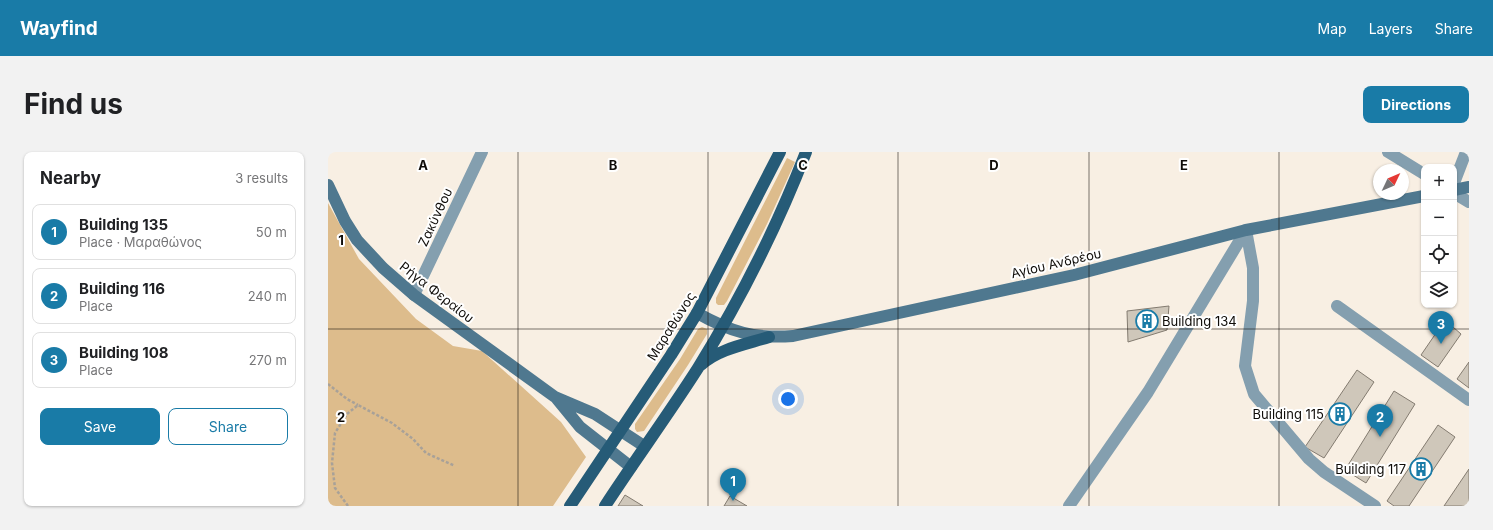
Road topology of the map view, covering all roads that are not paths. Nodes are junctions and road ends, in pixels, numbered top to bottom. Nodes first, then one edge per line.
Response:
1 (482, 152) edge
2 (806, 152) edge
3 (1388, 152) edge
4 (1466, 152) edge
5 (776, 154) edge
6 (1421, 172) edge
7 (1457, 175) edge
8 (328, 185) edge
9 (1469, 187) edge
10 (1457, 190) edge
11 (1457, 193) edge
12 (1421, 197) edge
13 (1469, 202) edge
14 (1246, 230) junction
15 (414, 295) junction
16 (1337, 306) dead end
17 (697, 313) junction
18 (722, 327) junction
19 (769, 338) junction
20 (698, 368) junction
21 (555, 397) junction
22 (1469, 400) edge
23 (621, 430) junction
24 (644, 446) junction
25 (608, 450) junction
26 (631, 467) junction
27 (570, 506) edge
28 (605, 506) edge
29 (1069, 506) edge
30 (1375, 506) edge

1 - 15 street, Ζακύνθου
2 - 18 main road
3 - 6 street
4 - 7 street
5 - 17 main road, Μαραθώνος
8 - 15 main road, Ρήγα Φεραίου
9 - 10 main road
11 - 13 street
12 - 14 main road, Αγίου Ανδρέου
14 - 19 main road, Αγίου Ανδρέου
14 - 29 street
14 - 30 street
15 - 21 main road, Ρήγα Φεραίου
16 - 22 street
17 - 18 main road, Αγίου Ανδρέου
17 - 23 main road, Μαραθώνος
18 - 19 main road, Αγίου Ανδρέου
18 - 20 main road
19 - 20 main road
20 - 24 main road
21 - 23 main road
21 - 25 main road
23 - 24 main road
23 - 25 main road, Μαραθώνος
24 - 26 main road
25 - 26 main road
25 - 27 main road, Μαραθώνος
26 - 28 main road

